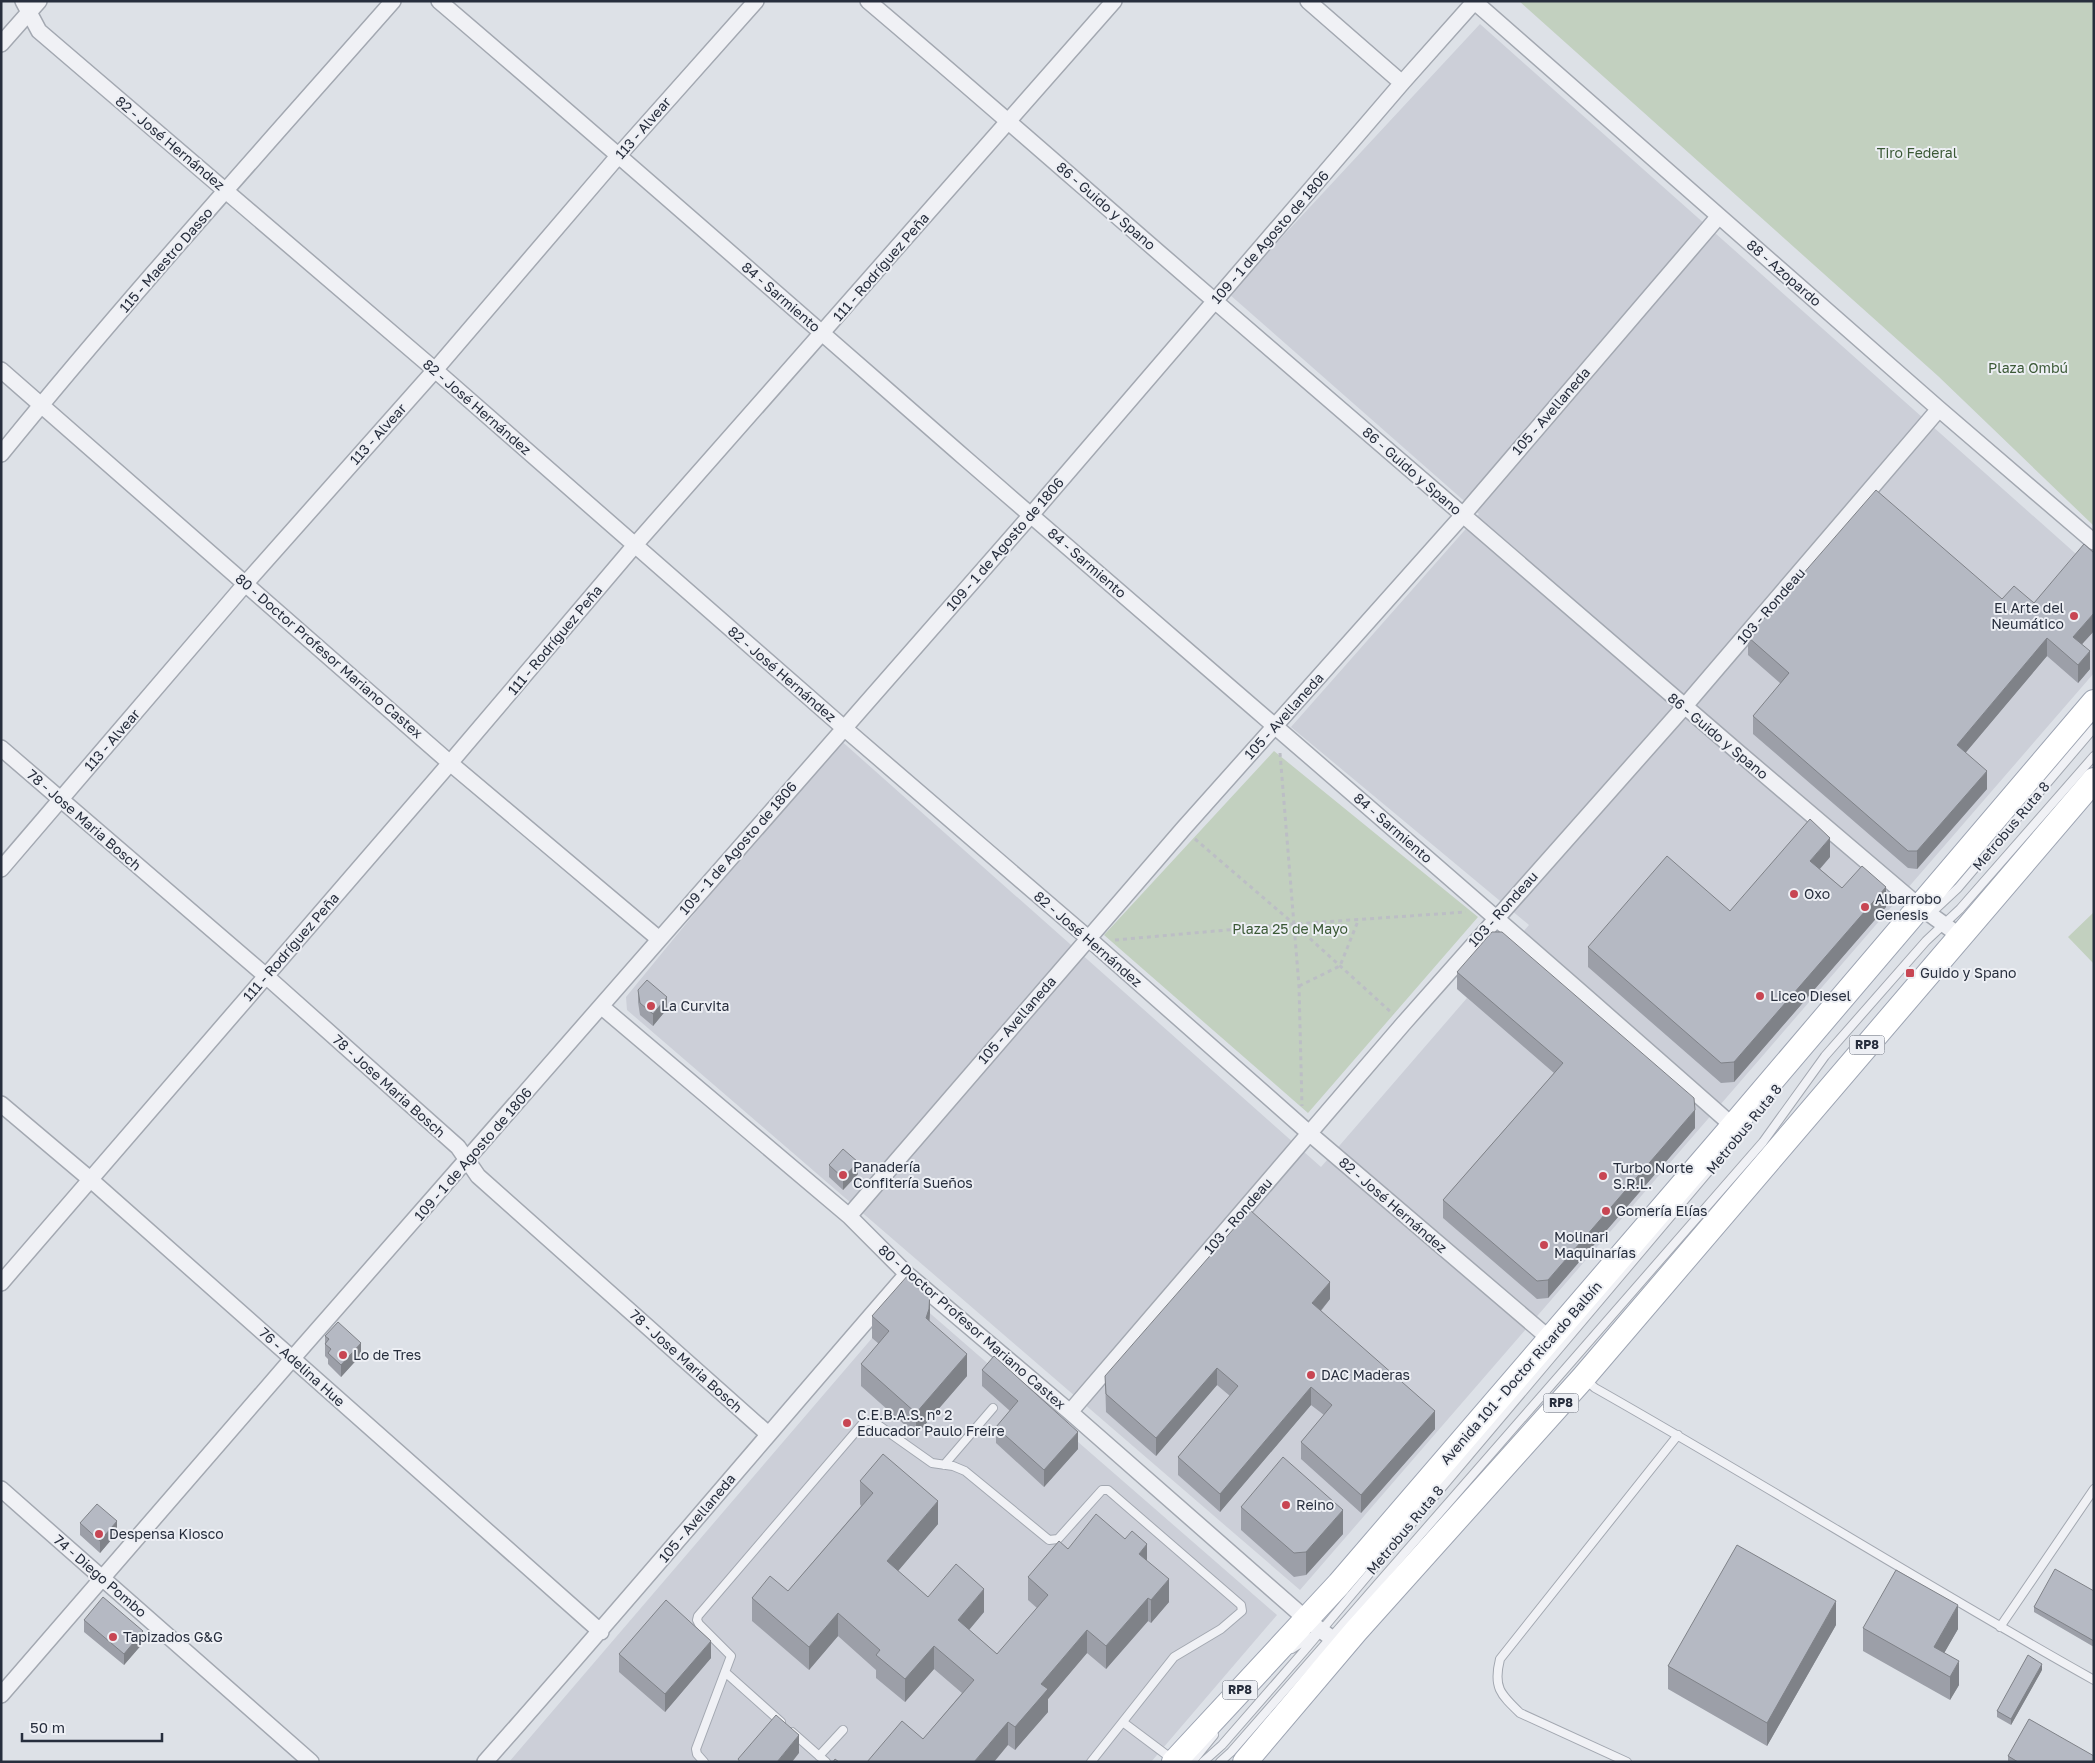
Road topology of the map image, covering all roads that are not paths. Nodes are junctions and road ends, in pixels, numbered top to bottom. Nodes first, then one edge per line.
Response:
1 (393, 1) edge
2 (440, 1) edge
3 (756, 1) edge
4 (868, 1) edge
5 (1114, 1) edge
6 (1308, 1) edge
7 (1475, 2) edge
8 (30, 5) edge
9 (1, 44) edge
10 (1402, 83) junction
11 (1009, 120) junction
12 (619, 155) junction
13 (226, 190) junction
14 (1719, 216) junction
15 (1215, 301) junction
16 (823, 334) junction
17 (1, 370) edge
18 (435, 370) junction
19 (41, 404) junction
20 (1939, 409) junction
21 (1, 454) edge
22 (1031, 514) junction
23 (1463, 514) junction
24 (2094, 542) edge
25 (635, 544) junction
26 (246, 584) junction
27 (2094, 702) edge
28 (1684, 707) junction
29 (844, 728) junction
30 (1276, 728) junction
31 (2094, 728) edge
32 (1, 748) edge
33 (2094, 756) edge
34 (450, 763) junction
35 (2094, 780) edge
36 (61, 800) junction
37 (1, 869) edge
38 (1925, 913) junction
39 (1493, 914) junction
40 (1952, 930) junction
41 (659, 938) junction
42 (1090, 940) junction
43 (266, 976) junction
44 (602, 1007) junction
45 (1838, 1017) dead end
46 (1776, 1090) dead end
47 (1, 1104) edge
48 (1733, 1126) junction
49 (1306, 1130) junction
50 (468, 1161) junction
51 (1715, 1164) dead end
52 (91, 1180) junction
53 (849, 1216) junction
54 (907, 1274) junction
55 (1, 1284) edge
56 (1550, 1340) junction
57 (292, 1359) junction
58 (1583, 1378) junction
59 (993, 1408) dead end
60 (1070, 1412) junction
61 (768, 1434) junction
62 (1678, 1435) junction
63 (944, 1465) junction
64 (1, 1489) edge
65 (2094, 1489) edge
66 (102, 1578) junction
67 (2000, 1627) junction
68 (601, 1632) junction
69 (1325, 1634) junction
70 (1274, 1667) dead end
71 (725, 1672) junction
72 (2094, 1680) edge
73 (1, 1695) edge
74 (1124, 1723) junction
75 (1223, 1725) dead end
76 (843, 1730) dead end
77 (822, 1759) edge
78 (311, 1762) edge
79 (485, 1762) edge
80 (704, 1762) edge
81 (1091, 1762) edge
82 (1174, 1762) edge
83 (1192, 1762) edge
84 (1203, 1762) edge
85 (1220, 1762) edge
86 (1245, 1762) edge
87 (1627, 1762) edge

1 - 13 street, 115 - Maestro Dasso
2 - 12 street, 84 - Sarmiento
3 - 12 street, 113 - Alvear
4 - 11 street, 86 - Guido y Spano
5 - 11 street, 111 - Rodríguez Peña
6 - 10 street
7 - 10 street, 109 - 1 de Agosto de 1806
7 - 14 street, 88 - Azopardo
8 - 9 street
8 - 13 street, 82 - José Hernández
10 - 15 street, 109 - 1 de Agosto de 1806
11 - 15 street, 86 - Guido y Spano
11 - 16 street, 111 - Rodríguez Peña
12 - 16 street, 84 - Sarmiento
12 - 18 street, 113 - Alvear
13 - 18 street, 82 - José Hernández
13 - 19 street, 115 - Maestro Dasso
14 - 20 street, 88 - Azopardo
14 - 23 street, 105 - Avellaneda
15 - 22 street, 109 - 1 de Agosto de 1806
15 - 23 street, 86 - Guido y Spano
16 - 22 street, 84 - Sarmiento
16 - 25 street, 111 - Rodríguez Peña
17 - 19 street, 80 - Doctor Profesor Mariano Castex
18 - 25 street, 82 - José Hernández
18 - 26 street, 113 - Alvear
19 - 21 street, 115 - Maestro Dasso
19 - 26 street, 80 - Doctor Profesor Mariano Castex
20 - 24 street, 88 - Azopardo
20 - 28 street, 103 - Rondeau
22 - 29 street, 109 - 1 de Agosto de 1806
22 - 30 street, 84 - Sarmiento
23 - 28 street, 86 - Guido y Spano
23 - 30 street, 105 - Avellaneda
25 - 29 street, 82 - José Hernández
25 - 34 street, 111 - Rodríguez Peña
26 - 34 street, 80 - Doctor Profesor Mariano Castex
26 - 36 street, 113 - Alvear
27 - 38 main road, Avenida 101 - Doctor Ricardo Balbín / RP8
28 - 38 street, 86 - Guido y Spano
28 - 39 street, 103 - Rondeau
29 - 41 street, 109 - 1 de Agosto de 1806
29 - 42 street, 82 - José Hernández
30 - 39 street, 84 - Sarmiento
30 - 42 street, 105 - Avellaneda
31 - 38 lane, Metrobus Ruta 8
32 - 36 street, 78 - Jose Maria Bosch
33 - 40 lane, Metrobus Ruta 8
34 - 41 street, 80 - Doctor Profesor Mariano Castex
34 - 43 street, 111 - Rodríguez Peña
35 - 40 main road, Avenida 101 - Doctor Ricardo Balbín / RP8
36 - 37 street, 113 - Alvear
36 - 43 street, 78 - Jose Maria Bosch
38 - 40 street, 86 - Guido y Spano
38 - 48 main road, Avenida 101 - Doctor Ricardo Balbín / RP8
39 - 48 street, 84 - Sarmiento
39 - 49 street, 103 - Rondeau
40 - 58 main road, Avenida 101 - Doctor Ricardo Balbín / RP8
40 - 69 lane, Metrobus Ruta 8
41 - 44 street, 109 - 1 de Agosto de 1806
42 - 49 street, 82 - José Hernández
42 - 53 street, 105 - Avellaneda
43 - 50 street, 78 - Jose Maria Bosch
43 - 52 street, 111 - Rodríguez Peña
44 - 50 street, 109 - 1 de Agosto de 1806
44 - 53 street, 80 - Doctor Profesor Mariano Castex
45 - 46 lane, Metrobus Ruta 8
47 - 52 street, 76 - Adelina Hue
48 - 56 main road, Avenida 101 - Doctor Ricardo Balbín / RP8
49 - 56 street, 82 - José Hernández
49 - 60 street, 103 - Rondeau
50 - 57 street, 109 - 1 de Agosto de 1806
50 - 61 street, 78 - Jose Maria Bosch
51 - 69 lane, Metrobus Ruta 8
52 - 55 street, 111 - Rodríguez Peña
52 - 57 street, 76 - Adelina Hue
53 - 54 street, 80 - Doctor Profesor Mariano Castex
54 - 60 street, 80 - Doctor Profesor Mariano Castex
54 - 61 street, 105 - Avellaneda
56 - 69 main road, Avenida 101 - Doctor Ricardo Balbín / RP8
57 - 66 street, 109 - 1 de Agosto de 1806
57 - 68 street, 76 - Adelina Hue
58 - 62 lane
58 - 69 main road, Avenida 101 - Doctor Ricardo Balbín / RP8
59 - 63 lane
60 - 69 street, 80 - Doctor Profesor Mariano Castex
61 - 68 street, 105 - Avellaneda
62 - 67 lane
62 - 87 lane
63 - 71 lane
63 - 74 lane
64 - 66 street, 74 - Diego Pombo
65 - 67 lane
66 - 73 street, 109 - 1 de Agosto de 1806
66 - 78 street, 74 - Diego Pombo
67 - 72 lane
68 - 79 street, 105 - Avellaneda
69 - 70 lane
69 - 82 main road, Avenida 101 - Doctor Ricardo Balbín / RP8
69 - 84 lane, Metrobus Ruta 8
69 - 85 lane, Metrobus Ruta 8
69 - 86 main road, Avenida 101 - Doctor Ricardo Balbín / RP8
71 - 77 lane
71 - 80 lane
74 - 81 lane
74 - 82 lane
75 - 83 lane
76 - 77 lane

